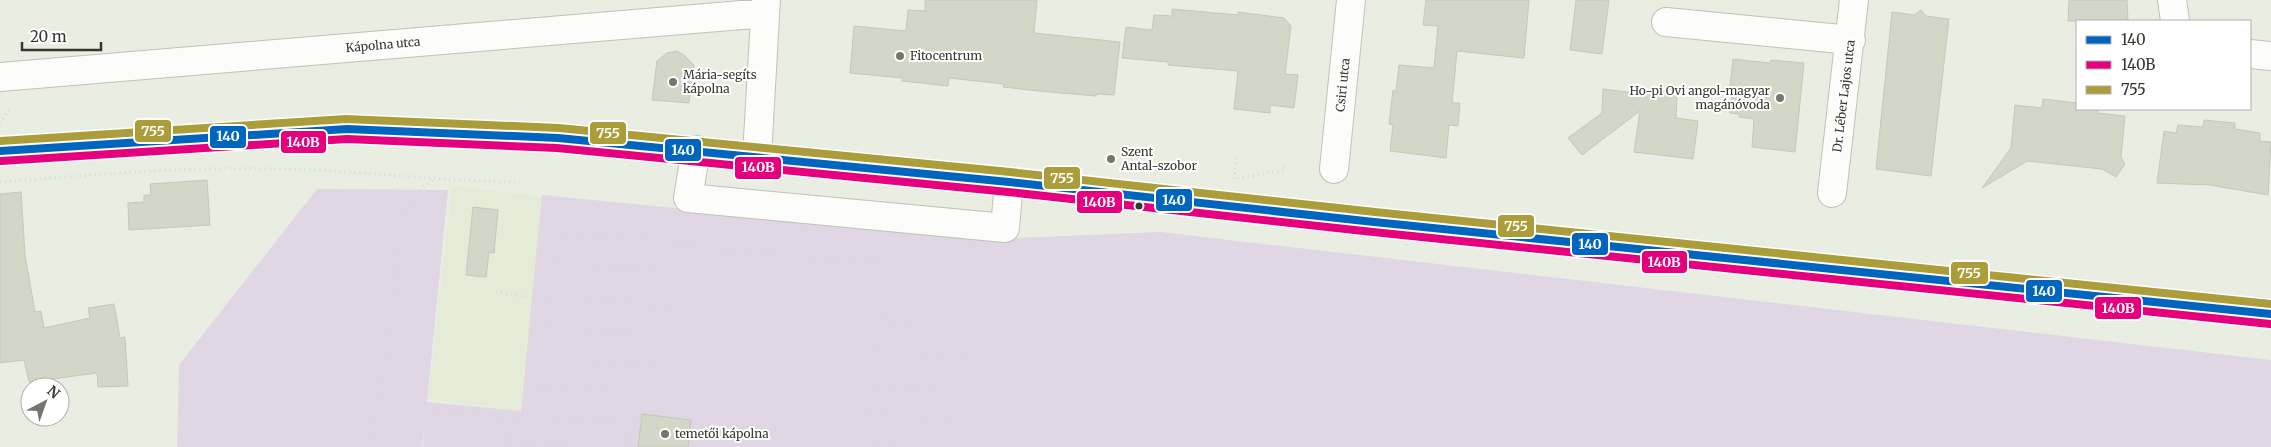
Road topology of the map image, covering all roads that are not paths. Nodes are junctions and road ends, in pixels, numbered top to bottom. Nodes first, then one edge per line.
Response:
1 (1351, 0) edge
2 (1854, 0) edge
3 (2172, 0) edge
4 (766, 6) edge
5 (2175, 20) edge
6 (1666, 22) dead end
7 (1850, 40) junction
8 (2251, 54) edge
9 (2271, 56) edge
10 (0, 77) edge
11 (696, 150) junction
12 (0, 151) edge
13 (757, 156) junction
14 (1334, 169) dead end
15 (1009, 182) junction
16 (1832, 193) dead end
17 (2271, 314) edge

1 - 14 main road, Csiri utca
2 - 7 main road, Dr. Léber Lajos utca
3 - 5 main road
4 - 10 main road, Kápolna utca
4 - 13 main road
6 - 7 main road
7 - 16 main road, Dr. Léber Lajos utca
8 - 9 main road
11 - 12 main road
11 - 13 main road
11 - 15 main road
13 - 15 main road
15 - 17 main road

